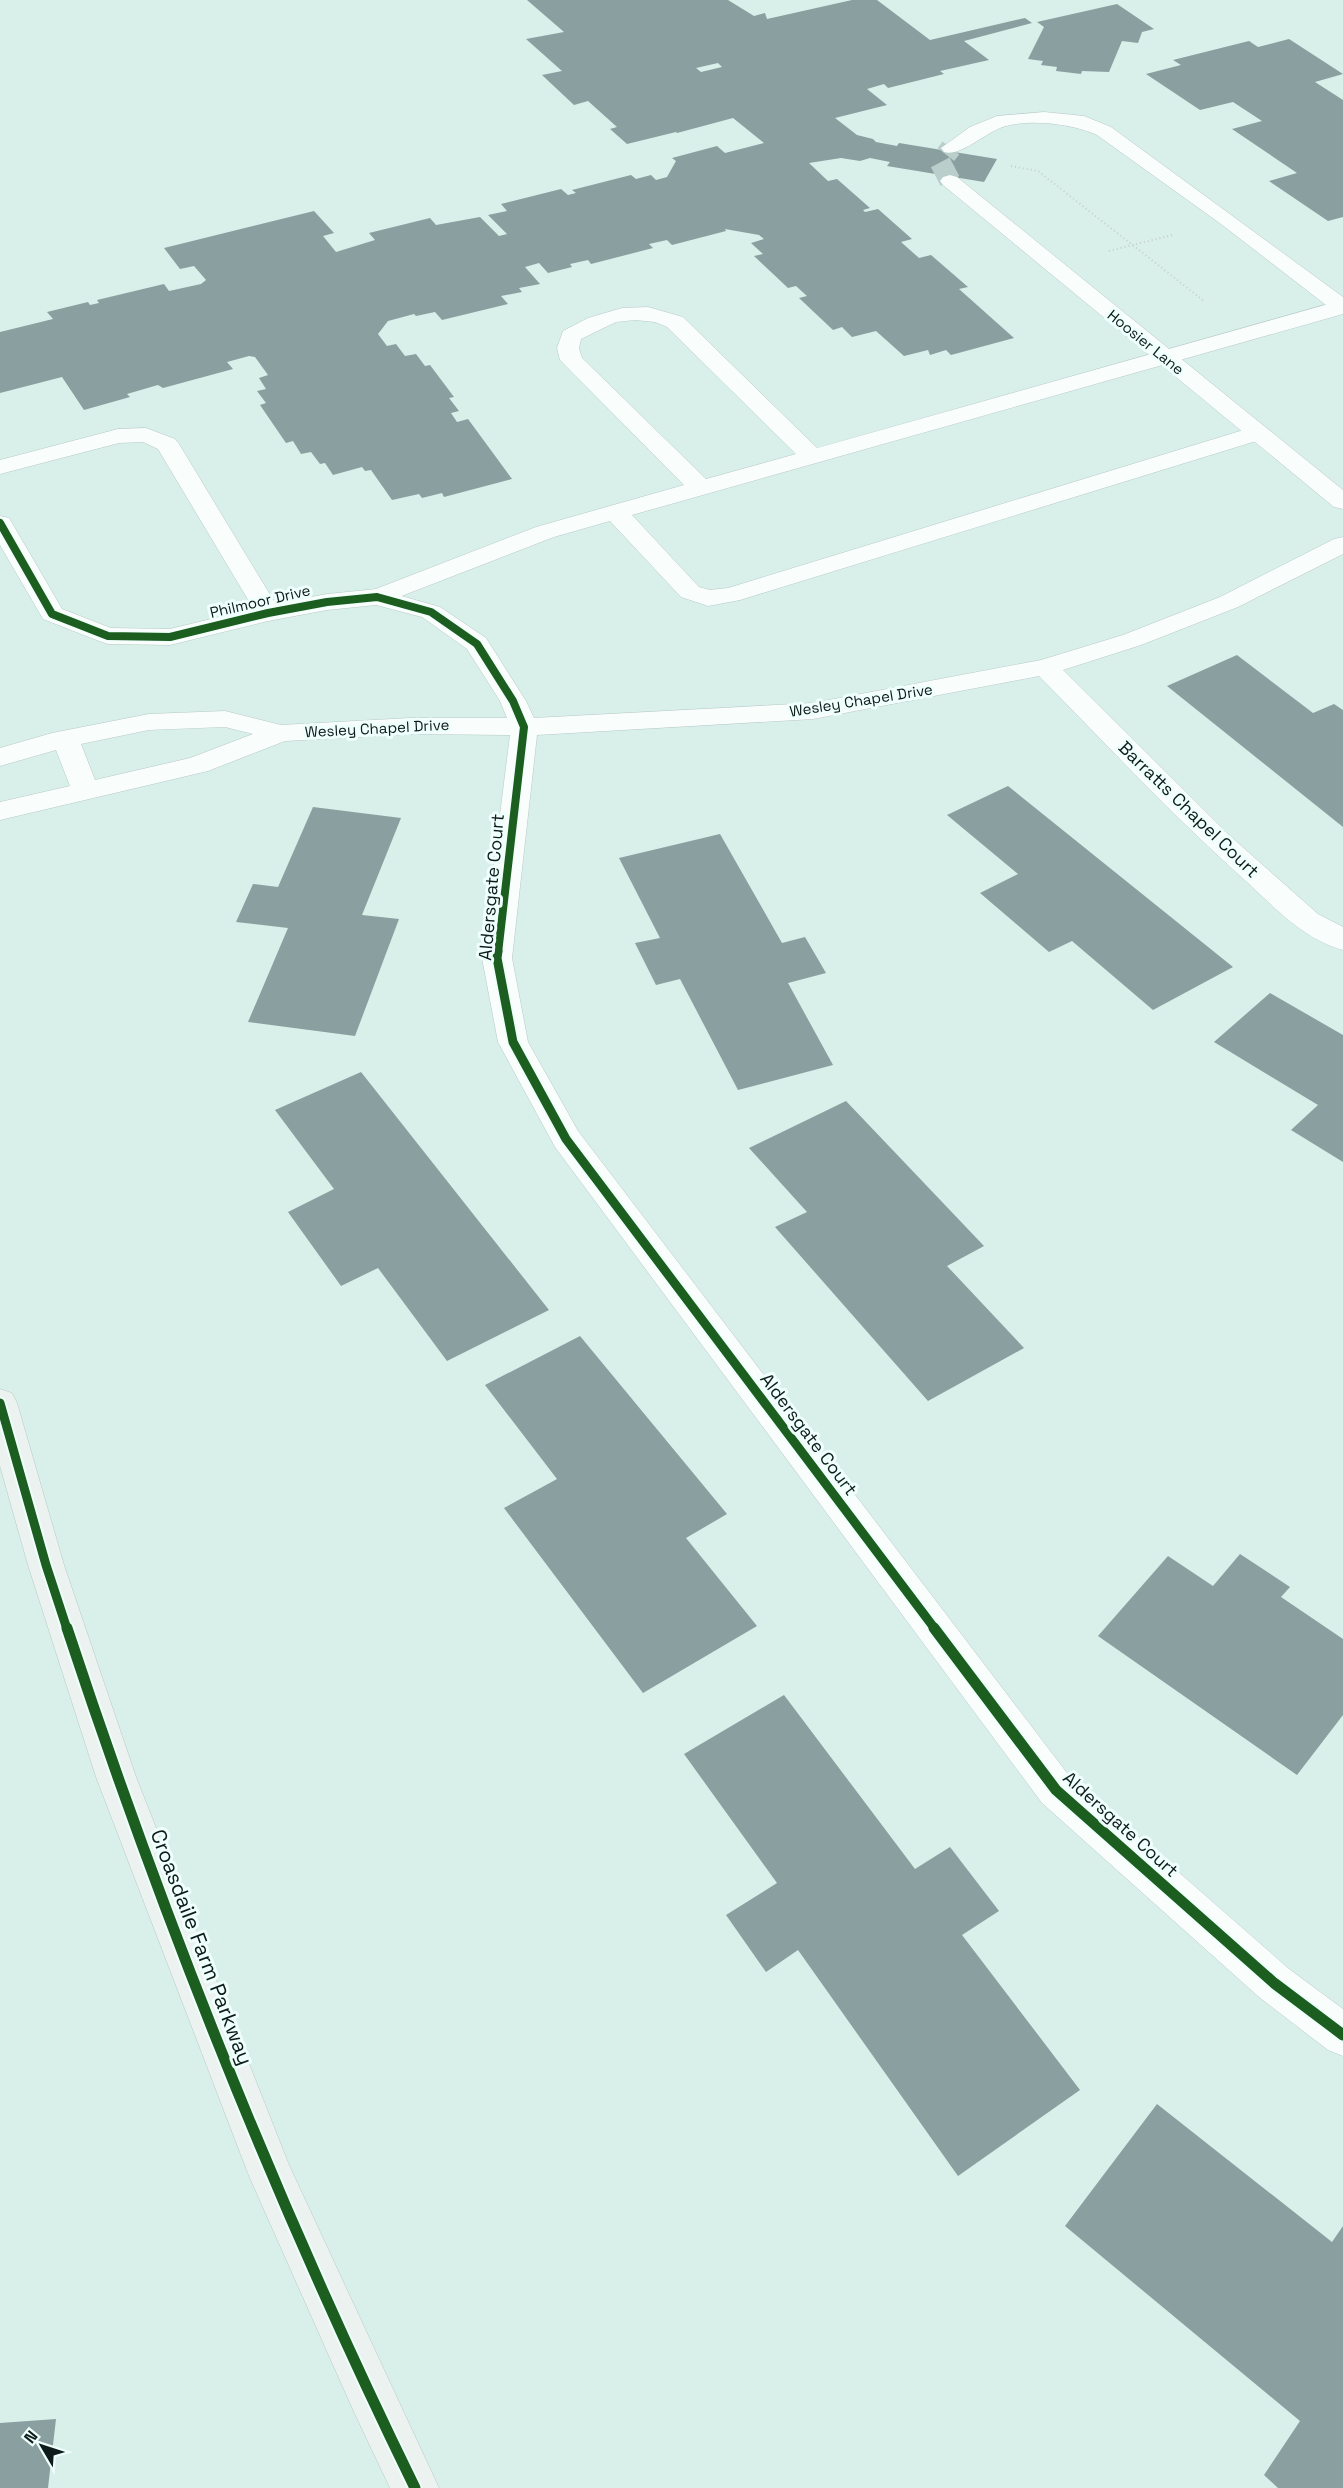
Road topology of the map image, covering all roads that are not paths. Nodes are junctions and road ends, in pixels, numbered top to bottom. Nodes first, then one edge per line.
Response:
1 (951, 148) tunnel mouth
2 (950, 181) tunnel mouth
3 (1343, 307) edge
4 (1163, 357) junction
5 (1258, 433) junction
6 (813, 457) junction
7 (0, 467) edge
8 (701, 488) junction
9 (1343, 502) edge
10 (615, 512) junction
11 (0, 523) edge
12 (1343, 544) edge
13 (377, 597) junction
14 (268, 613) junction
15 (1045, 667) junction
16 (524, 727) junction
17 (281, 733) junction
18 (66, 740) junction
19 (0, 757) edge
20 (86, 791) junction
21 (0, 811) edge
22 (1343, 940) edge
23 (0, 1403) edge
24 (1343, 2035) edge
25 (415, 2488) edge

1 - 3 street
2 - 4 street, Hoosier Lane
3 - 4 street
4 - 5 street, Hoosier Lane
4 - 6 street
5 - 9 street, Hoosier Lane
5 - 10 street
6 - 8 street
6 - 8 street
7 - 14 street
8 - 10 street
10 - 13 street
11 - 14 street, Philmoor Drive
12 - 15 street, Wesley Chapel Drive
13 - 14 street, Philmoor Drive
13 - 16 street, Philmoor Drive
15 - 16 street, Wesley Chapel Drive
15 - 22 street, Barratts Chapel Court
16 - 17 street, Wesley Chapel Drive
16 - 24 street, Aldersgate Court
17 - 18 street, Wesley Chapel Drive
17 - 20 street, Wesley Chapel Drive
18 - 19 street, Wesley Chapel Drive
18 - 20 street
20 - 21 street, Wesley Chapel Drive
23 - 25 street, Croasdaile Farm Parkway

